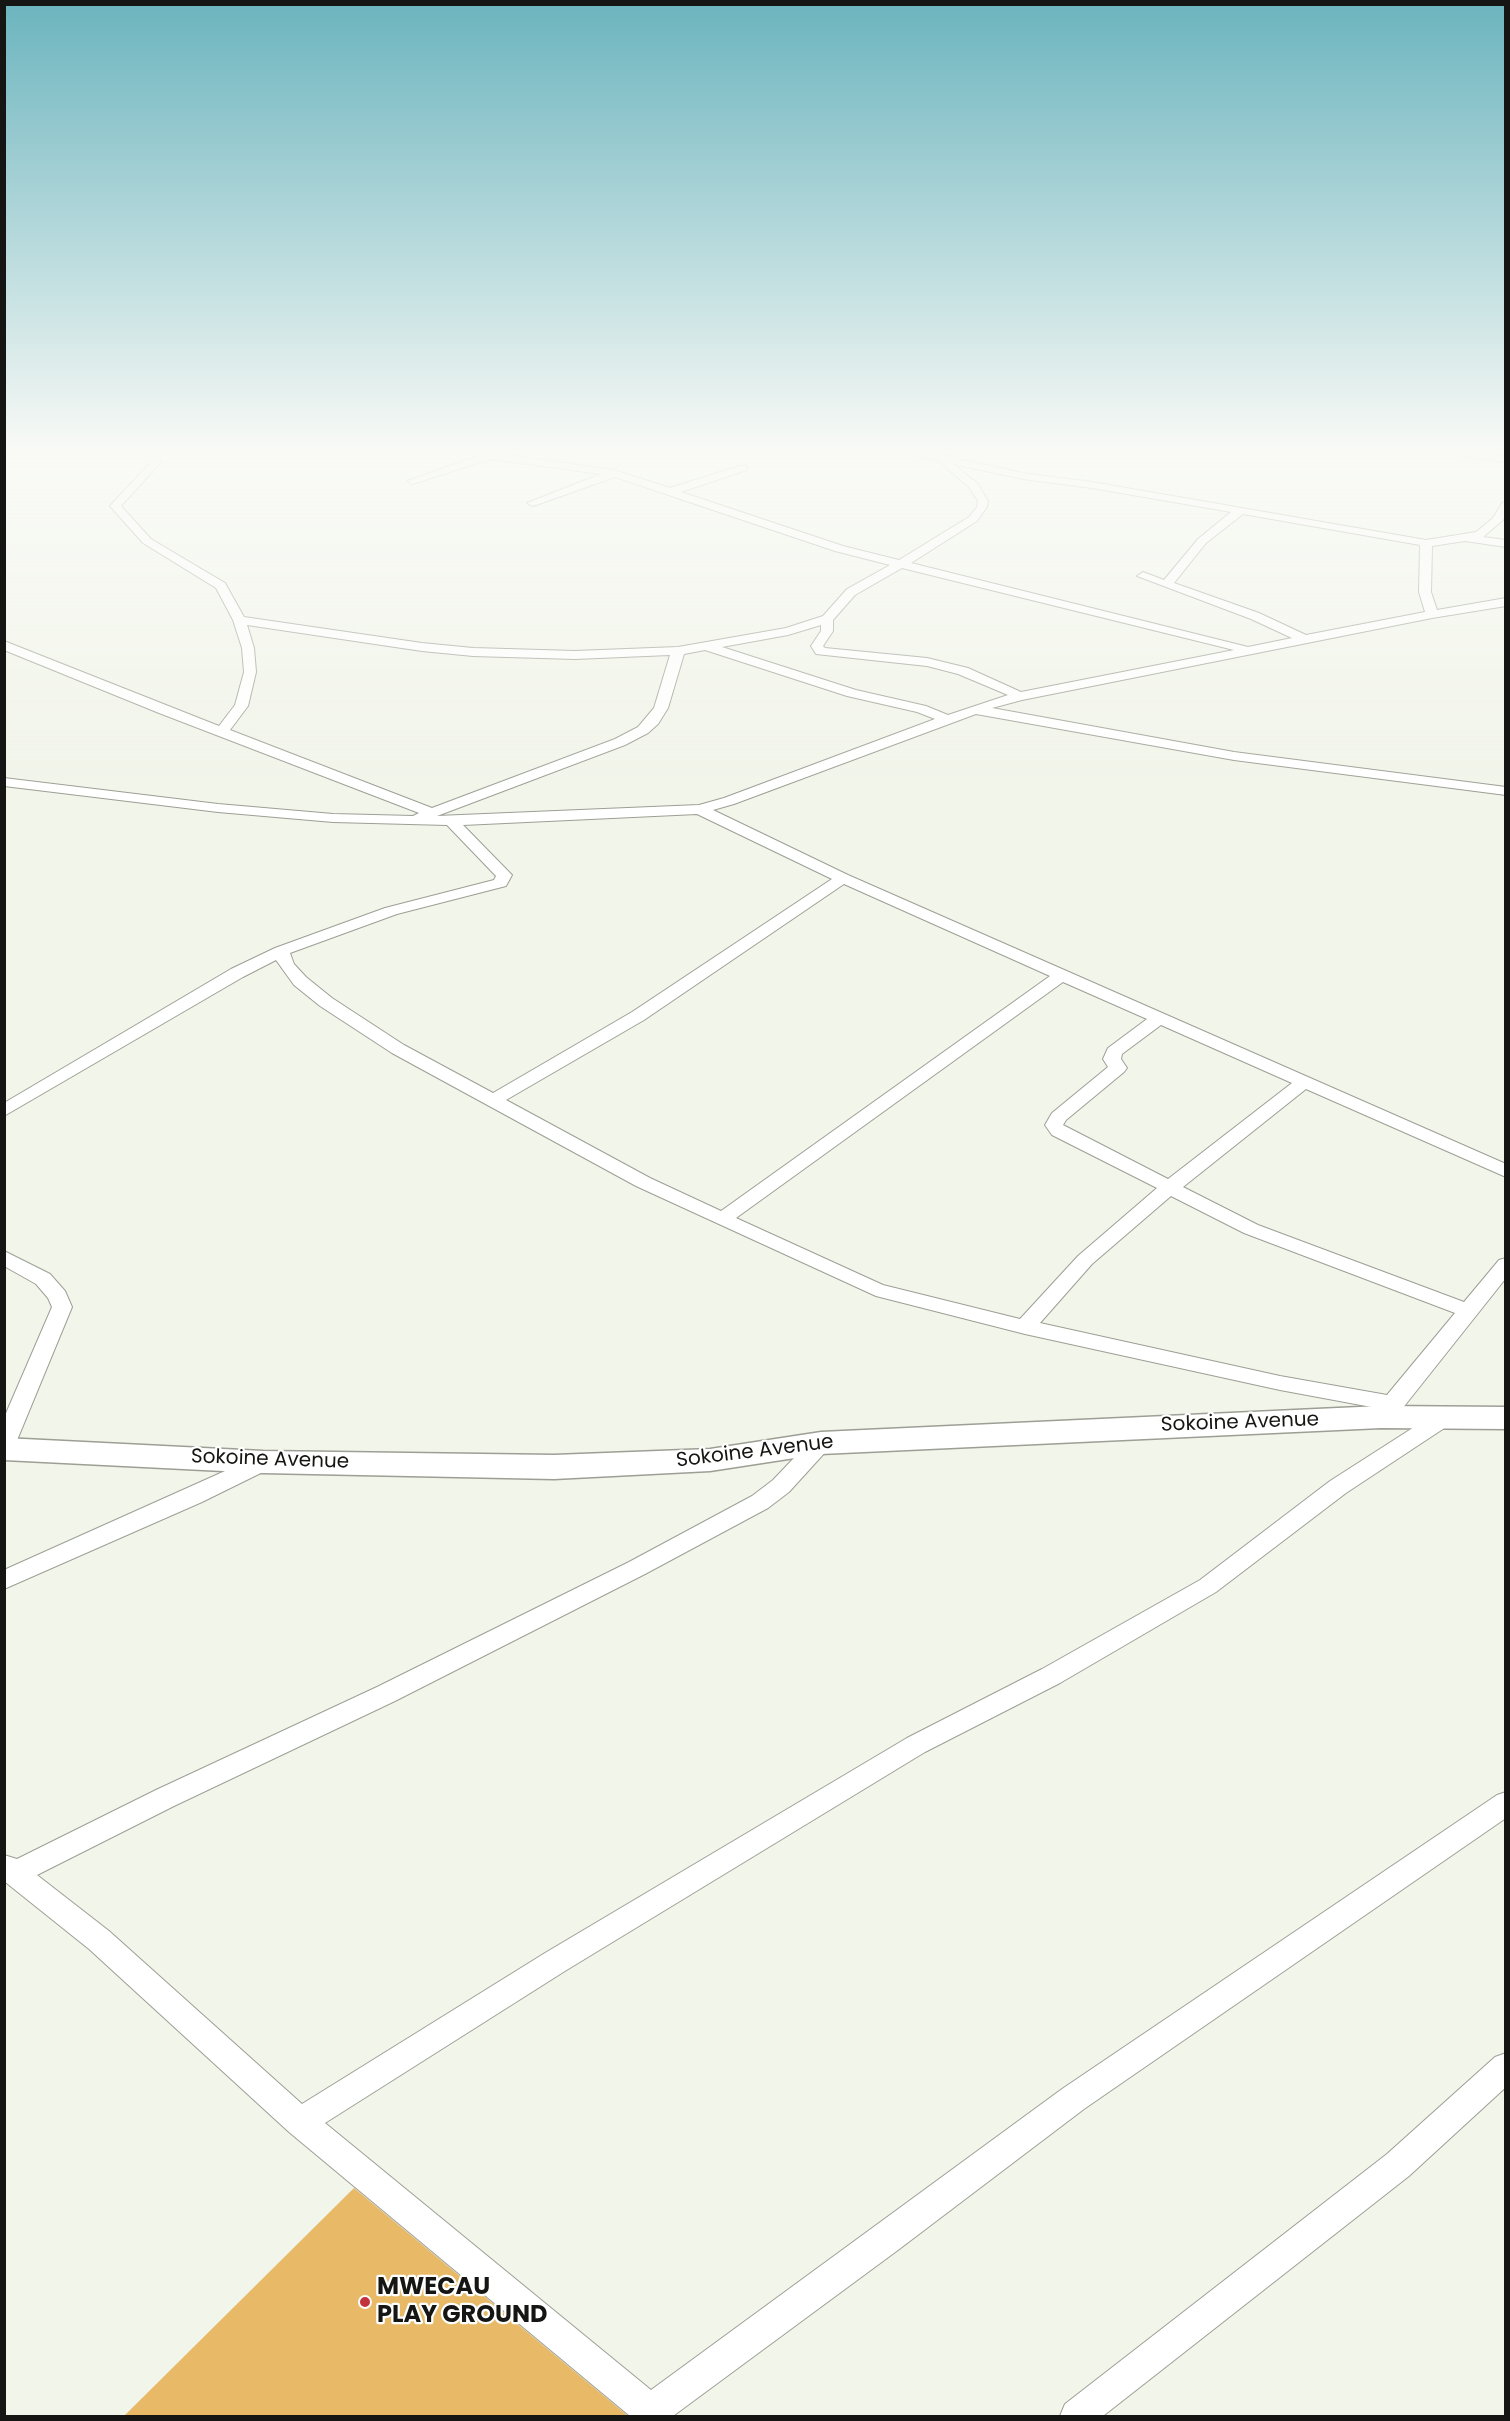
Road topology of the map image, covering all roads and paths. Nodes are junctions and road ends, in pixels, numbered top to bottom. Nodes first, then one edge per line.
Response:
1 (188, 566) edge
2 (897, 566) edge
3 (909, 566) edge
4 (1181, 566) edge
5 (1426, 566) edge
6 (1143, 576) dead end
7 (1167, 584) junction
8 (1506, 602) edge
9 (1432, 614) junction
10 (827, 619) junction
11 (239, 620) junction
12 (1306, 640) junction
13 (4, 645) edge
14 (706, 647) junction
15 (1248, 650) junction
16 (678, 651) junction
17 (1020, 696) junction
18 (975, 709) junction
19 (947, 719) junction
20 (222, 731) junction
21 (4, 782) edge
22 (1506, 791) edge
23 (699, 808) junction
24 (423, 816) junction
25 (451, 821) junction
26 (843, 878) junction
27 (281, 951) junction
28 (1063, 974) junction
29 (1161, 1017) junction
30 (1303, 1083) junction
31 (494, 1100) junction
32 (4, 1111) edge
33 (1506, 1172) edge
34 (1169, 1188) junction
35 (722, 1219) junction
36 (4, 1257) edge
37 (1506, 1264) edge
38 (1466, 1311) junction
39 (1025, 1327) junction
40 (1388, 1411) junction
41 (1444, 1418) junction
42 (1506, 1418) edge
43 (821, 1443) junction
44 (4, 1447) edge
45 (263, 1462) junction
46 (4, 1580) edge
47 (1506, 1803) edge
48 (10, 1869) edge
49 (1506, 2067) edge
50 (300, 2122) junction
51 (653, 2414) edge
52 (1077, 2416) edge

1 - 11 street
2 - 10 street
3 - 15 street
4 - 7 street
5 - 9 street
6 - 7 street
7 - 12 street
8 - 9 street
9 - 12 street
10 - 14 street
10 - 17 street
11 - 16 street
11 - 20 street
12 - 15 street
13 - 20 street
14 - 16 street
14 - 19 street
15 - 17 street
16 - 24 street
17 - 18 street
18 - 19 street
18 - 22 street
19 - 23 street
20 - 24 street
21 - 24 street
23 - 25 street
23 - 26 street
24 - 25 street
25 - 27 street
26 - 28 street
26 - 31 street
27 - 31 street
27 - 32 street
28 - 29 street
28 - 35 street
29 - 30 street
29 - 34 street
30 - 33 street
30 - 34 street
31 - 35 street
34 - 38 street
34 - 39 street
35 - 39 street
36 - 44 street
37 - 38 street
38 - 40 street
39 - 40 street
40 - 41 street, Sokoine Avenue
40 - 43 street, Sokoine Avenue
41 - 42 street, Sokoine Avenue
41 - 50 street
43 - 45 street, Sokoine Avenue
43 - 48 street
44 - 45 street, Sokoine Avenue
45 - 46 street
47 - 51 street
48 - 50 street
49 - 52 street
50 - 51 street

